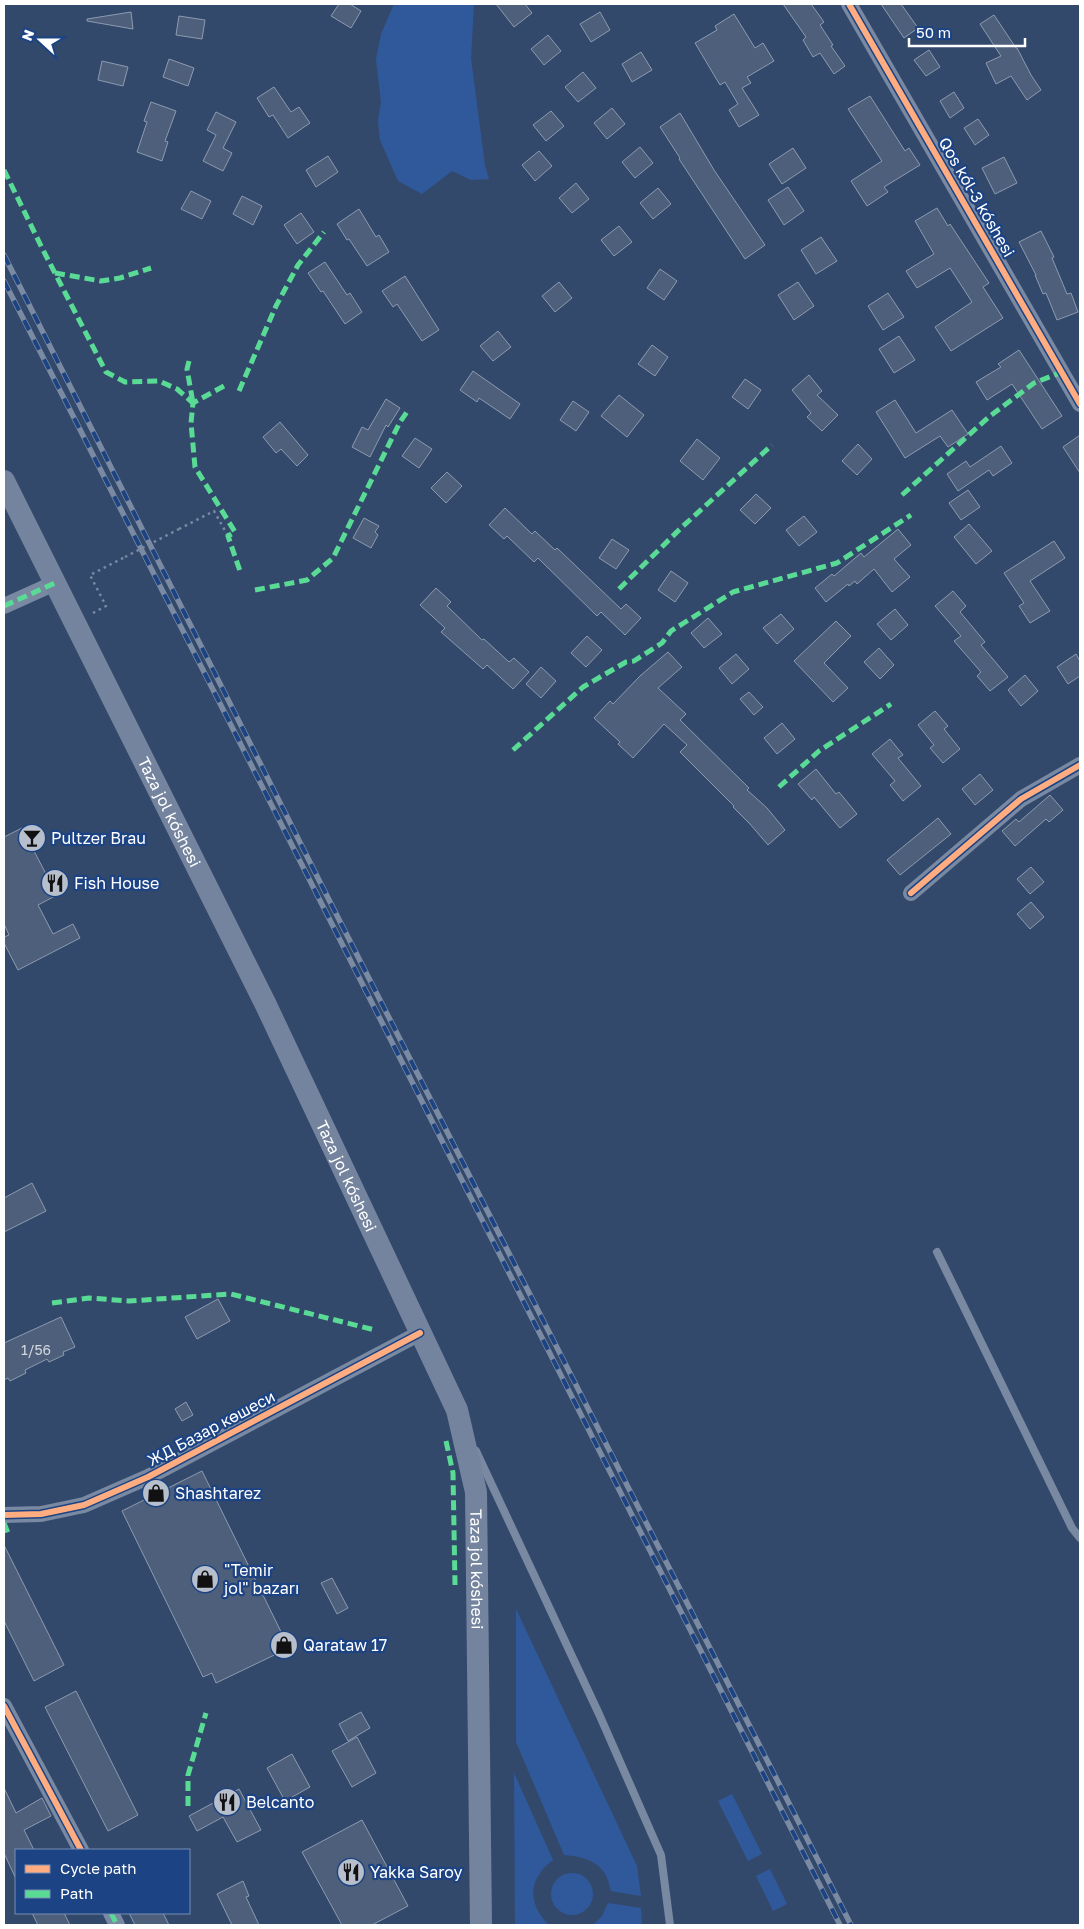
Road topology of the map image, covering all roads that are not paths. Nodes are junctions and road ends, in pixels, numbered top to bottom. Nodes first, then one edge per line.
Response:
1 (849, 4) edge
2 (1080, 404) edge
3 (4, 481) edge
4 (55, 583) junction
5 (4, 606) edge
6 (1080, 765) edge
7 (911, 893) dead end
8 (937, 1252) dead end
9 (420, 1333) junction
10 (458, 1410) junction
11 (4, 1515) edge
12 (1080, 1538) edge
13 (4, 1706) edge
14 (80, 1849) edge
15 (481, 1925) edge
16 (670, 1925) edge

1 - 2 street, Qos kól-3 kóshesi
3 - 4 main road, Taza jol kóshesi
4 - 5 street
4 - 9 main road, Taza jol kóshesi
6 - 7 street
8 - 12 lane
9 - 10 main road, Taza jol kóshesi
9 - 11 street, ЖД Базар көшеси
10 - 15 main road, Taza jol kóshesi
10 - 16 lane
13 - 14 street

